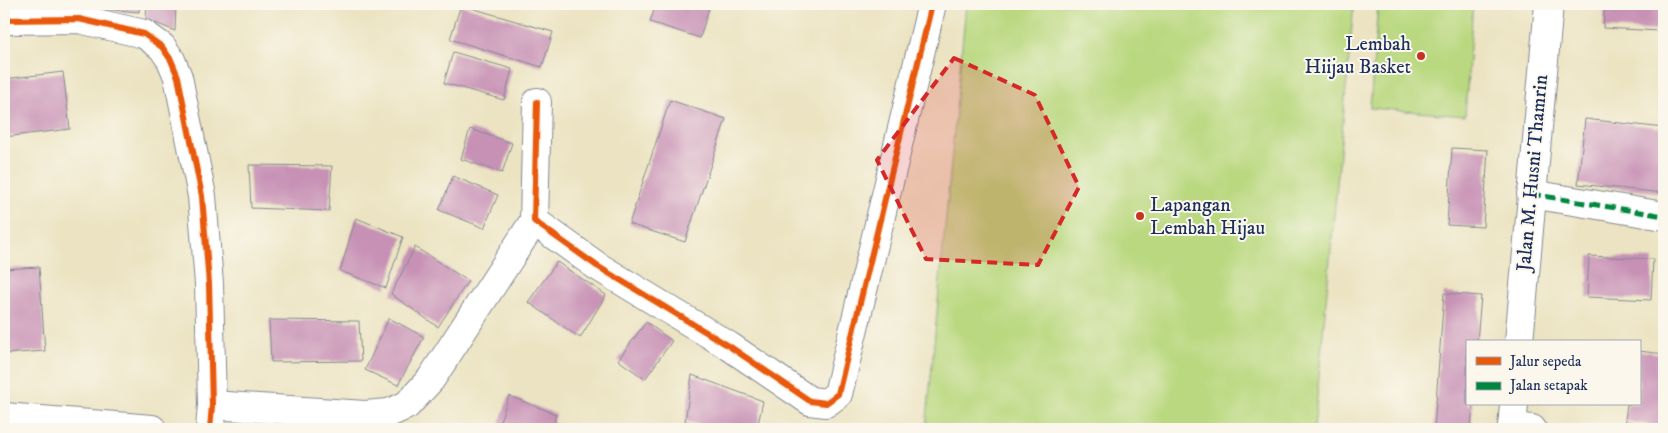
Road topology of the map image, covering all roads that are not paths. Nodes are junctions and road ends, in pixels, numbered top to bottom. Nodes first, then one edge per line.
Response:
1 (932, 4) edge
2 (1549, 4) edge
3 (4, 20) edge
4 (537, 102) dead end
5 (1531, 194) junction
6 (1664, 216) edge
7 (534, 221) junction
8 (1519, 340) edge
9 (4, 417) edge
10 (211, 417) edge
11 (152, 429) edge

1 - 7 street
2 - 5 street, Jalan M. Husni Thamrin
3 - 10 street
4 - 7 street
5 - 6 street
5 - 8 street, Jalan M. Husni Thamrin
7 - 10 street
9 - 11 street

